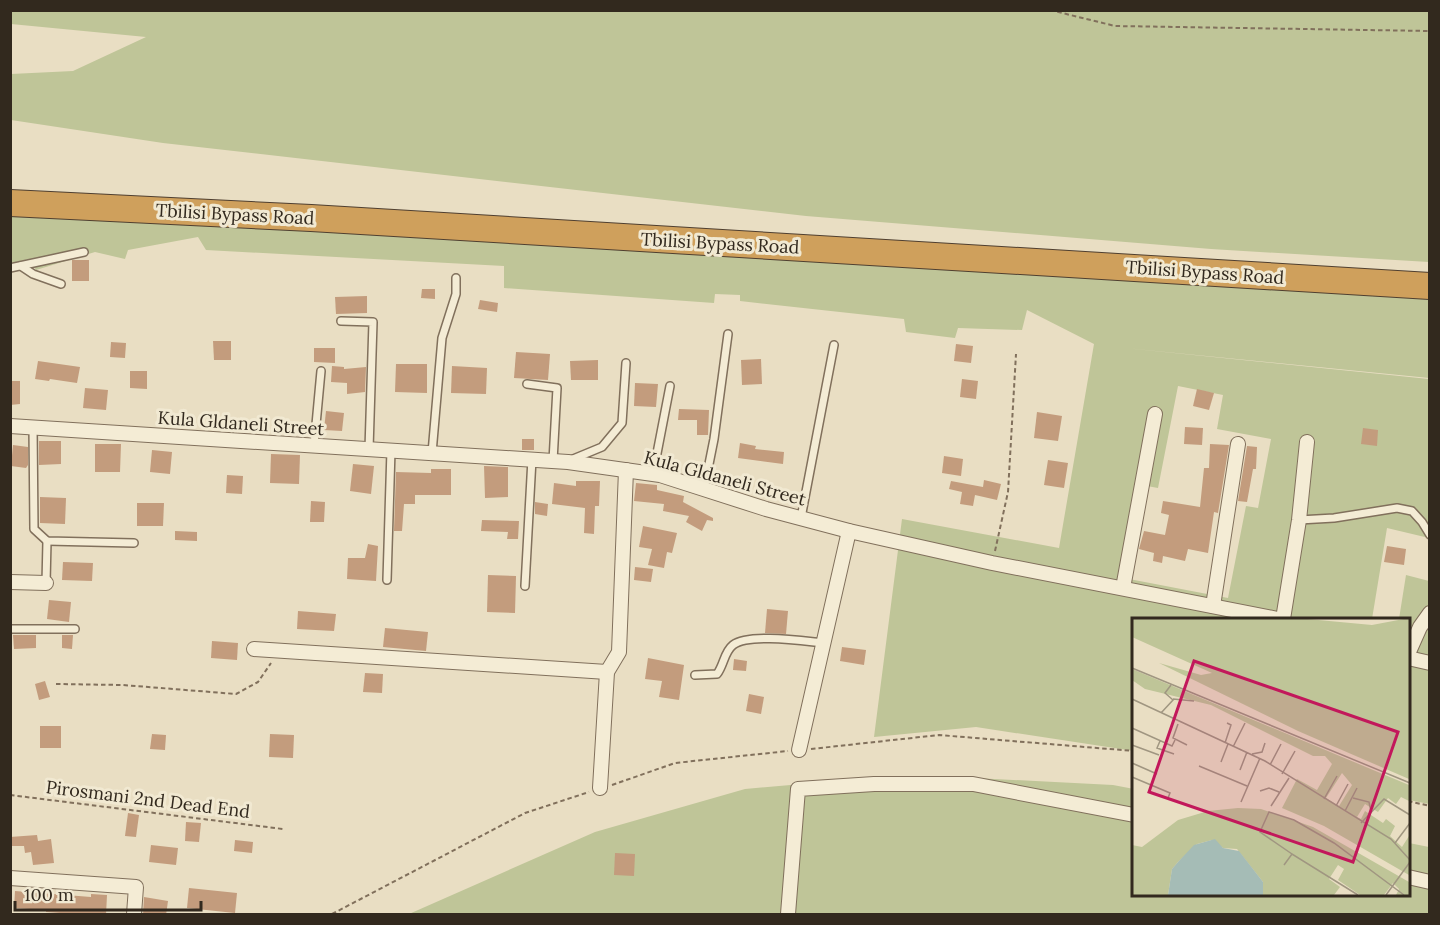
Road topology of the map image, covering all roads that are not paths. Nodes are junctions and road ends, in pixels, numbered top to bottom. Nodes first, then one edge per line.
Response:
1 (10, 202) edge
2 (84, 252) dead end
3 (21, 266) junction
4 (10, 268) edge
5 (456, 278) dead end
6 (61, 284) dead end
7 (1430, 286) edge
8 (341, 321) dead end
9 (728, 334) dead end
10 (834, 345) dead end
11 (626, 363) dead end
12 (321, 370) dead end
13 (527, 384) dead end
14 (670, 386) dead end
15 (1155, 414) dead end
16 (10, 426) edge
17 (33, 428) junction
18 (1307, 442) dead end
19 (1238, 444) dead end
20 (314, 446) junction
21 (369, 449) junction
22 (391, 450) junction
23 (432, 453) junction
24 (532, 459) junction
25 (552, 461) junction
26 (568, 462) junction
27 (626, 470) junction
28 (653, 474) junction
29 (704, 489) junction
30 (801, 518) junction
31 (1299, 520) junction
32 (849, 531) junction
33 (1430, 535) edge
34 (47, 541) junction
35 (134, 543) dead end
36 (387, 580) dead end
37 (10, 582) edge
38 (46, 584) joint
39 (525, 586) dead end
40 (1123, 588) junction
41 (1213, 606) junction
42 (1430, 613) edge
43 (1273, 618) edge
44 (1283, 618) edge
45 (10, 629) edge
46 (75, 629) dead end
47 (824, 643) junction
48 (254, 649) dead end
49 (1410, 651) edge
50 (1410, 657) edge
51 (1430, 663) edge
52 (607, 672) junction
53 (695, 675) dead end
54 (799, 750) road end
55 (600, 788) road end
56 (1132, 815) edge
57 (1410, 877) edge
58 (10, 878) edge
59 (1430, 882) edge
60 (134, 915) edge
61 (788, 915) edge

1 - 7 highway, Tbilisi Bypass Road
2 - 3 lane
3 - 4 lane
3 - 6 lane
5 - 23 lane
8 - 21 lane
9 - 29 lane
10 - 30 lane
11 - 26 lane
12 - 20 lane
13 - 25 lane
14 - 28 lane
15 - 40 street
16 - 17 street, Kula Gldaneli Street
17 - 20 street, Kula Gldaneli Street
17 - 34 lane
18 - 31 street
19 - 41 street
20 - 21 street, Kula Gldaneli Street
21 - 22 street, Kula Gldaneli Street
22 - 23 street, Kula Gldaneli Street
22 - 36 lane
23 - 24 street, Kula Gldaneli Street
24 - 25 street, Kula Gldaneli Street
24 - 39 lane
25 - 26 street, Kula Gldaneli Street
26 - 27 street, Kula Gldaneli Street
27 - 28 street, Kula Gldaneli Street
27 - 52 street
28 - 29 street, Kula Gldaneli Street
29 - 30 street, Kula Gldaneli Street
30 - 32 street, Kula Gldaneli Street
31 - 33 lane
31 - 44 street
32 - 40 street, Kula Gldaneli Street
32 - 47 street
34 - 35 lane
34 - 38 lane
37 - 38 street
40 - 41 street, Kula Gldaneli Street
41 - 43 street, Kula Gldaneli Street
42 - 49 street
45 - 46 lane
47 - 53 lane
47 - 54 street
48 - 52 street
50 - 51 street
52 - 55 street
56 - 61 street
57 - 59 street
58 - 60 street

